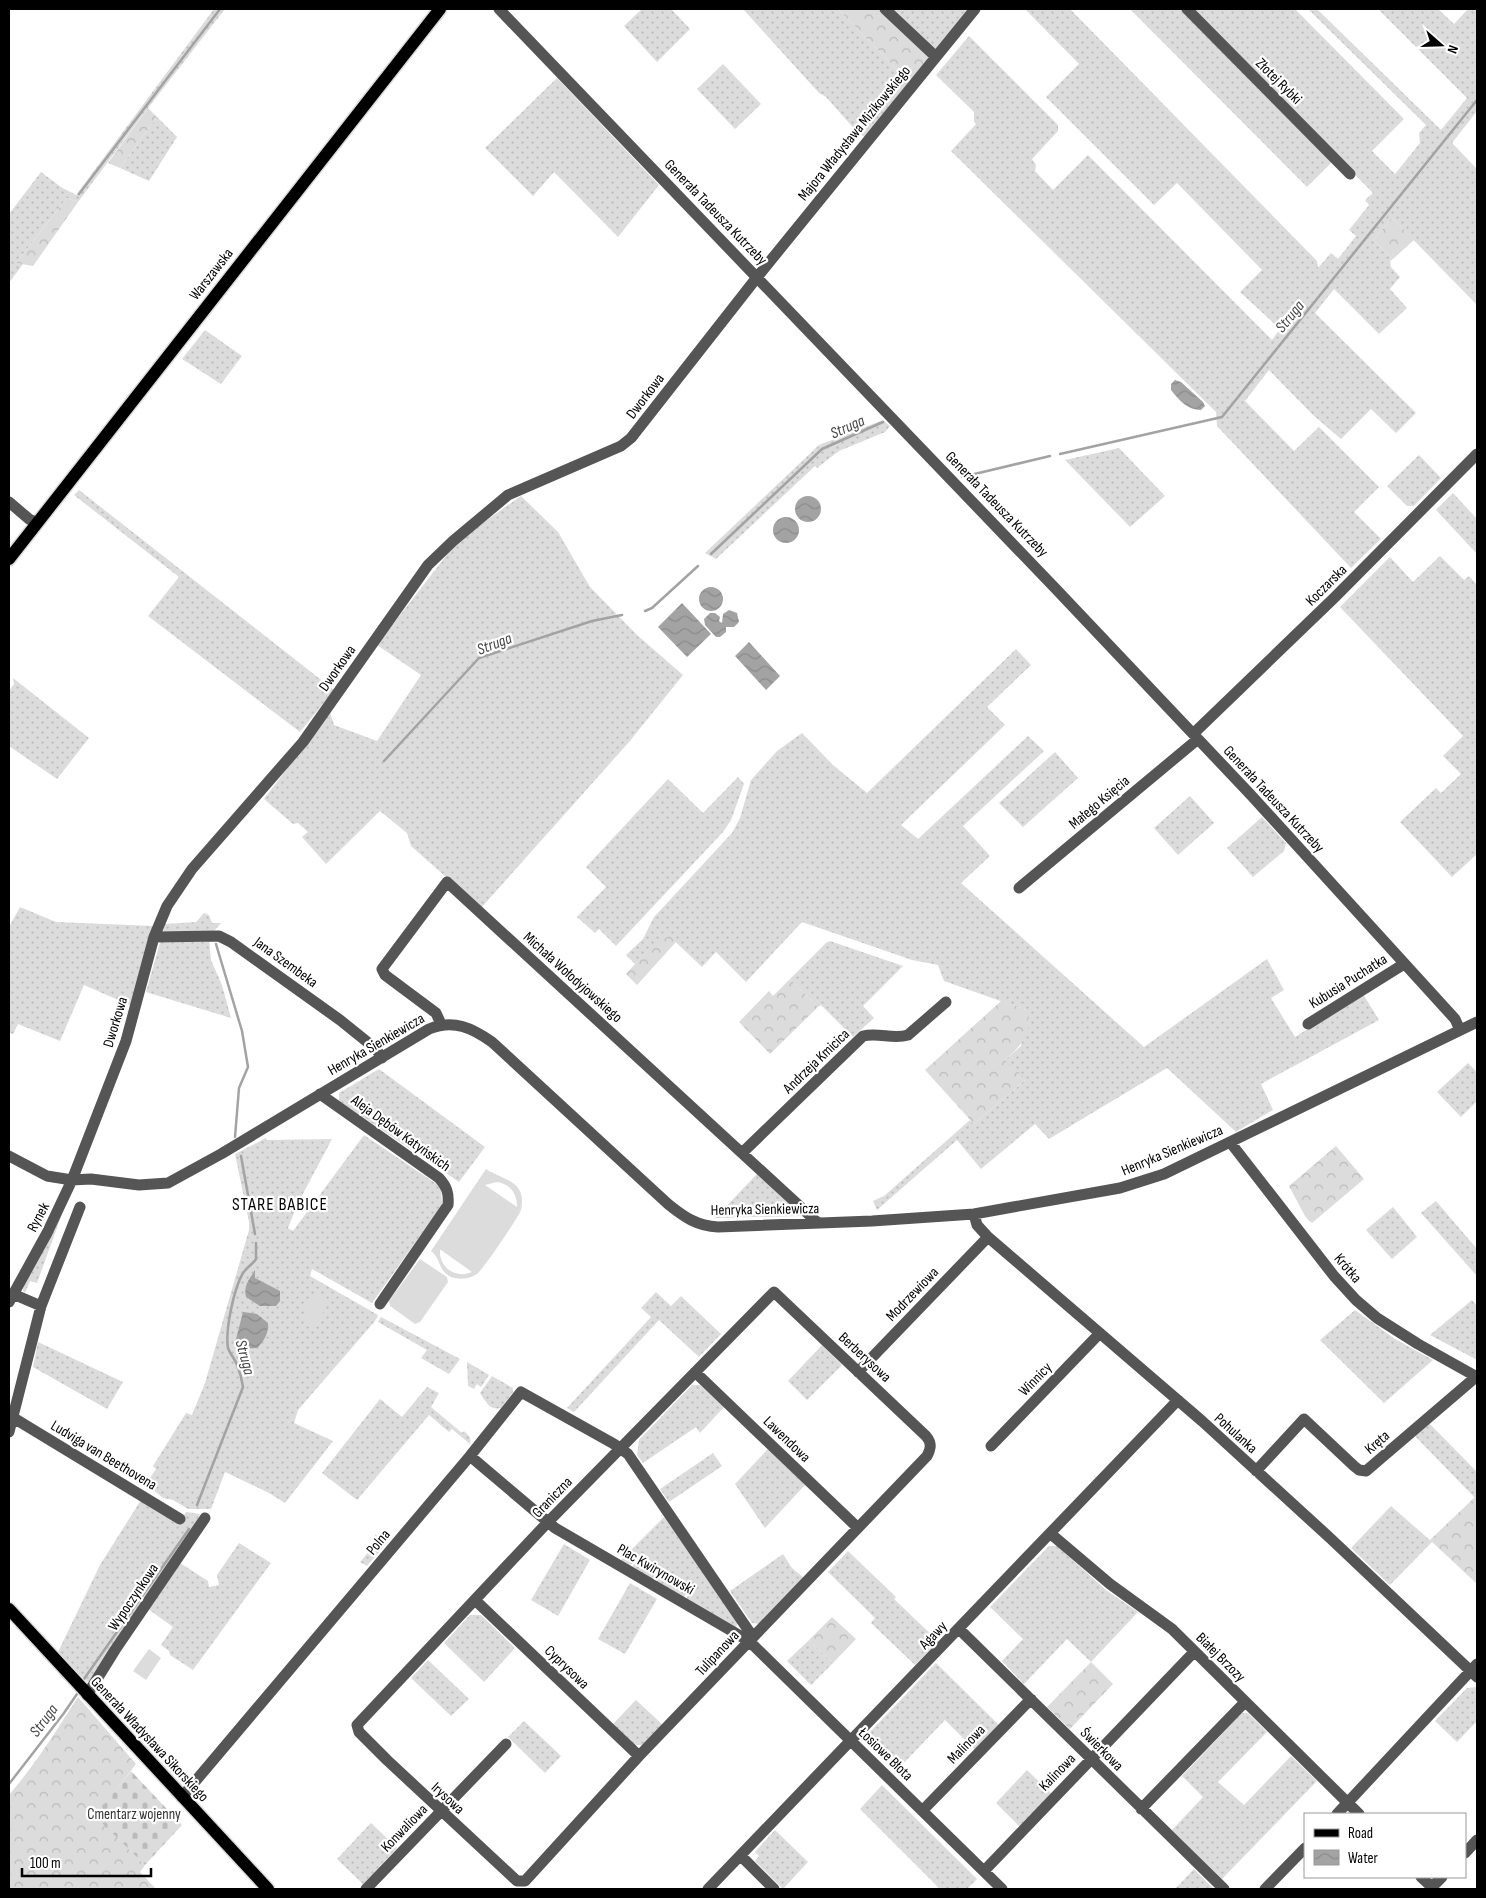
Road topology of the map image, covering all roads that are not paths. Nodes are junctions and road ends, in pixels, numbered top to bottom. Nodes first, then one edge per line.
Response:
1 (440, 9) edge
2 (499, 9) edge
3 (885, 9) edge
4 (975, 9) edge
5 (1187, 9) edge
6 (935, 56) junction
7 (1350, 174) dead end
8 (758, 276) junction
9 (1477, 454) edge
10 (9, 502) edge
11 (38, 523) junction
12 (9, 559) edge
13 (1196, 737) junction
14 (1019, 888) dead end
15 (154, 937) junction
16 (1404, 964) junction
17 (946, 1002) dead end
18 (1477, 1022) edge
19 (441, 1024) junction
20 (1308, 1024) dead end
21 (1460, 1030) junction
22 (382, 1058) junction
23 (320, 1094) junction
24 (1230, 1142) junction
25 (742, 1153) junction
26 (9, 1156) edge
27 (72, 1180) junction
28 (80, 1207) dead end
29 (974, 1214) junction
30 (818, 1223) junction
31 (988, 1237) junction
32 (774, 1292) joint
33 (11, 1298) edge
34 (380, 1304) dead end
35 (41, 1306) junction
36 (1100, 1333) junction
37 (696, 1372) junction
38 (858, 1372) junction
39 (1477, 1377) edge
40 (1178, 1400) junction
41 (12, 1417) junction
42 (9, 1432) edge
43 (931, 1446) joint
44 (991, 1446) dead end
45 (621, 1448) junction
46 (470, 1456) junction
47 (1256, 1471) junction
48 (204, 1518) dead end
49 (180, 1519) dead end
50 (548, 1522) junction
51 (858, 1528) junction
52 (1051, 1534) junction
53 (475, 1600) junction
54 (9, 1609) edge
55 (959, 1629) junction
56 (751, 1639) junction
57 (1194, 1652) junction
58 (1475, 1671) edge
59 (87, 1695) junction
60 (1031, 1699) junction
61 (1246, 1702) junction
62 (357, 1727) joint
63 (852, 1741) junction
64 (506, 1744) dead end
65 (639, 1756) junction
66 (1090, 1759) junction
67 (182, 1797) junction
68 (1348, 1803) junction
69 (1142, 1809) junction
70 (923, 1810) junction
71 (441, 1811) junction
72 (1338, 1813) edge
73 (1358, 1813) edge
74 (1477, 1840) edge
75 (1304, 1849) edge
76 (1466, 1852) edge
77 (741, 1856) junction
78 (984, 1871) junction
79 (1422, 1878) edge
80 (1441, 1878) edge
81 (525, 1881) joint
82 (268, 1889) edge
83 (366, 1889) edge
84 (708, 1889) edge
85 (774, 1889) edge
86 (1002, 1889) edge
87 (1224, 1889) edge
88 (1266, 1889) edge
89 (1432, 1889) edge

1 - 11 main road, Warszawska
2 - 8 street, Generała Tadeusza Kutrzeby
3 - 6 street
4 - 6 street, Majora Władysława Mizikowskiego
5 - 7 street, Złotej Rybki
6 - 8 street, Majora Władysława Mizikowskiego
8 - 13 street, Generała Tadeusza Kutrzeby
8 - 15 street, Dworkowa
9 - 13 street, Koczarska
10 - 11 street
11 - 12 main road, Warszawska
13 - 14 street, Małego Księcia
13 - 16 street, Generała Tadeusza Kutrzeby
15 - 22 street, Jana Szembeka
15 - 27 street, Dworkowa
16 - 20 street, Kubusia Puchatka
16 - 21 street, Generała Tadeusza Kutrzeby
17 - 25 street, Andrzeja Kmicica
18 - 21 street, Henryka Sienkiewicza
19 - 22 street, Henryka Sienkiewicza
19 - 25 street, Michała Wołodyjowskiego
19 - 30 street, Henryka Sienkiewicza
21 - 24 street, Henryka Sienkiewicza
22 - 23 street, Henryka Sienkiewicza
23 - 27 street, Henryka Sienkiewicza
23 - 34 street, Aleja Dębów Katyńskich
24 - 29 street, Henryka Sienkiewicza
24 - 39 street, Krótka
25 - 30 street, Michała Wołodyjowskiego
26 - 27 street, Henryka Sienkiewicza
27 - 33 street, Rynek
28 - 35 street
29 - 30 street, Henryka Sienkiewicza
29 - 31 street, Pohulanka
31 - 36 street, Pohulanka
31 - 38 street, Modrzewiowa
32 - 37 street, Graniczna
32 - 38 street, Berberysowa
33 - 35 street, Rynek
35 - 41 street
36 - 40 street, Pohulanka
36 - 44 street, Winnicy
37 - 45 street, Graniczna
37 - 51 street, Lawendowa
38 - 43 street, Berberysowa
39 - 47 street, Kręta
40 - 47 street, Pohulanka
40 - 52 street, Agawy
41 - 42 street
41 - 49 street, Ludviga van Beethovena
43 - 51 street, Tulipanowa
45 - 46 street, Polna
45 - 50 street, Graniczna
45 - 56 street, Plac Kwirynowski
46 - 50 street, Plac Kwirynowski
46 - 67 street, Polna
47 - 58 street, Pohulanka
48 - 59 street, Wypoczynkowa
50 - 53 street, Graniczna
50 - 56 street, Plac Kwirynowski
51 - 56 street, Tulipanowa
52 - 55 street, Agawy
52 - 57 street, Białej Brzozy
53 - 62 street, Graniczna
53 - 65 street, Cyprysowa
54 - 59 main road, Generała Władysława Sikorskiego
55 - 60 street, Świerkowa
55 - 63 street, Agawy
56 - 63 street, Łosiowe Błota
56 - 65 street, Tulipanowa
57 - 61 street, Białej Brzozy
57 - 66 street, Kalinowa
58 - 68 street
59 - 67 main road, Generała Władysława Sikorskiego
60 - 66 street, Świerkowa
60 - 70 street, Malinowa
61 - 68 street, Białej Brzozy
61 - 69 street
62 - 71 street, Irysowa
63 - 70 street, Łosiowe Błota
63 - 77 street, Agawy
64 - 71 street, Konwaliowa
65 - 81 street, Tulipanowa
66 - 69 street, Świerkowa
66 - 78 street, Kalinowa
67 - 82 main road, Generała Władysława Sikorskiego
68 - 72 street
68 - 73 street, Białej Brzozy
69 - 87 street, Świerkowa
70 - 78 street, Łosiowe Błota
71 - 81 street, Irysowa
71 - 83 street, Konwaliowa
74 - 76 street
75 - 88 street
77 - 84 street, Agawy
77 - 85 street
78 - 86 street, Łosiowe Błota
79 - 89 street
80 - 89 street

